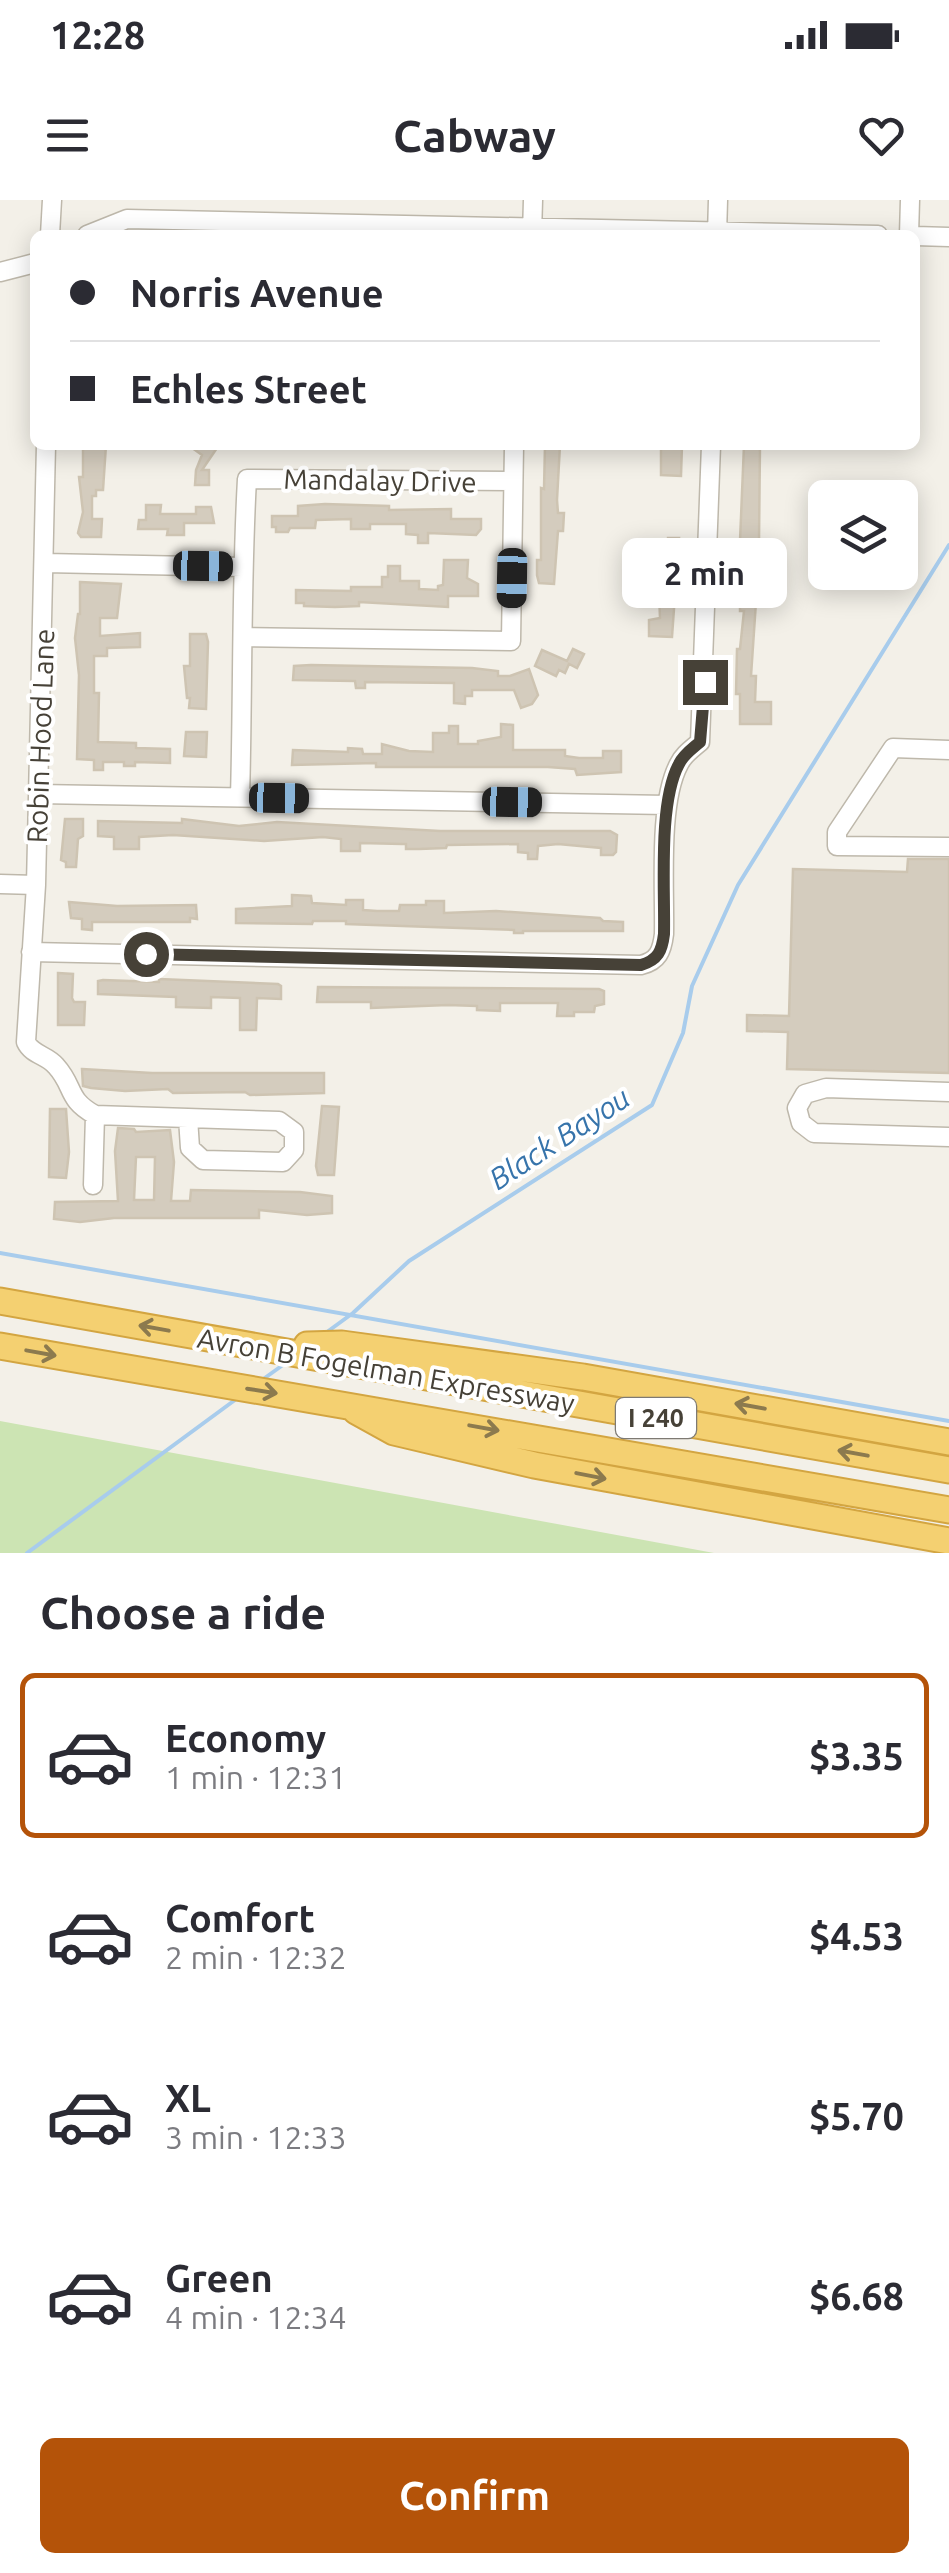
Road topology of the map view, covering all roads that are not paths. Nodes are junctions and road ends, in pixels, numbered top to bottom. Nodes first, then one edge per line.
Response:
1 (52, 200) edge
2 (533, 200) edge
3 (718, 200) edge
4 (910, 200) edge
5 (50, 230) edge
6 (100, 230) edge
7 (495, 230) edge
8 (532, 230) edge
9 (717, 230) edge
10 (912, 230) edge
11 (920, 235) edge
12 (949, 236) edge
13 (30, 264) edge
14 (0, 272) edge
15 (46, 450) edge
16 (514, 450) edge
17 (711, 450) edge
18 (513, 481) junction
19 (46, 563) junction
20 (242, 567) junction
21 (244, 637) junction
22 (949, 750) edge
23 (38, 794) junction
24 (240, 797) junction
25 (667, 805) junction
26 (949, 847) edge
27 (0, 884) edge
28 (36, 885) junction
29 (31, 952) junction
30 (949, 1092) edge
31 (95, 1115) junction
32 (188, 1118) junction
33 (949, 1137) edge
34 (94, 1185) dead end
35 (0, 1300) edge
36 (0, 1346) edge
37 (371, 1358) junction
38 (332, 1402) junction
39 (949, 1440) edge
40 (949, 1470) edge
41 (949, 1510) edge
42 (949, 1542) edge

1 - 5 street
2 - 8 street
3 - 9 street
4 - 10 street
6 - 7 street
11 - 12 street
13 - 14 street
15 - 19 street, Robin Hood Lane
16 - 18 street
17 - 25 street
18 - 20 street, Mandalay Drive
18 - 21 street
19 - 20 street
19 - 23 street, Robin Hood Lane
20 - 21 street
21 - 24 street
22 - 26 street
23 - 24 street
23 - 28 street, Robin Hood Lane
24 - 25 street
25 - 29 street
27 - 28 street
28 - 29 street, Robin Hood Lane
29 - 31 street, Robin Hood Lane
30 - 33 street
31 - 32 street
31 - 34 street
32 - 32 street
37 -> 35 highway, Avron B Fogelman Expressway
36 -> 38 highway, Avron B Fogelman Expressway / I 240
39 -> 37 highway
40 -> 37 highway, Avron B Fogelman Expressway / I 240
38 -> 41 highway, Avron B Fogelman Expressway / I 240
38 -> 42 highway

